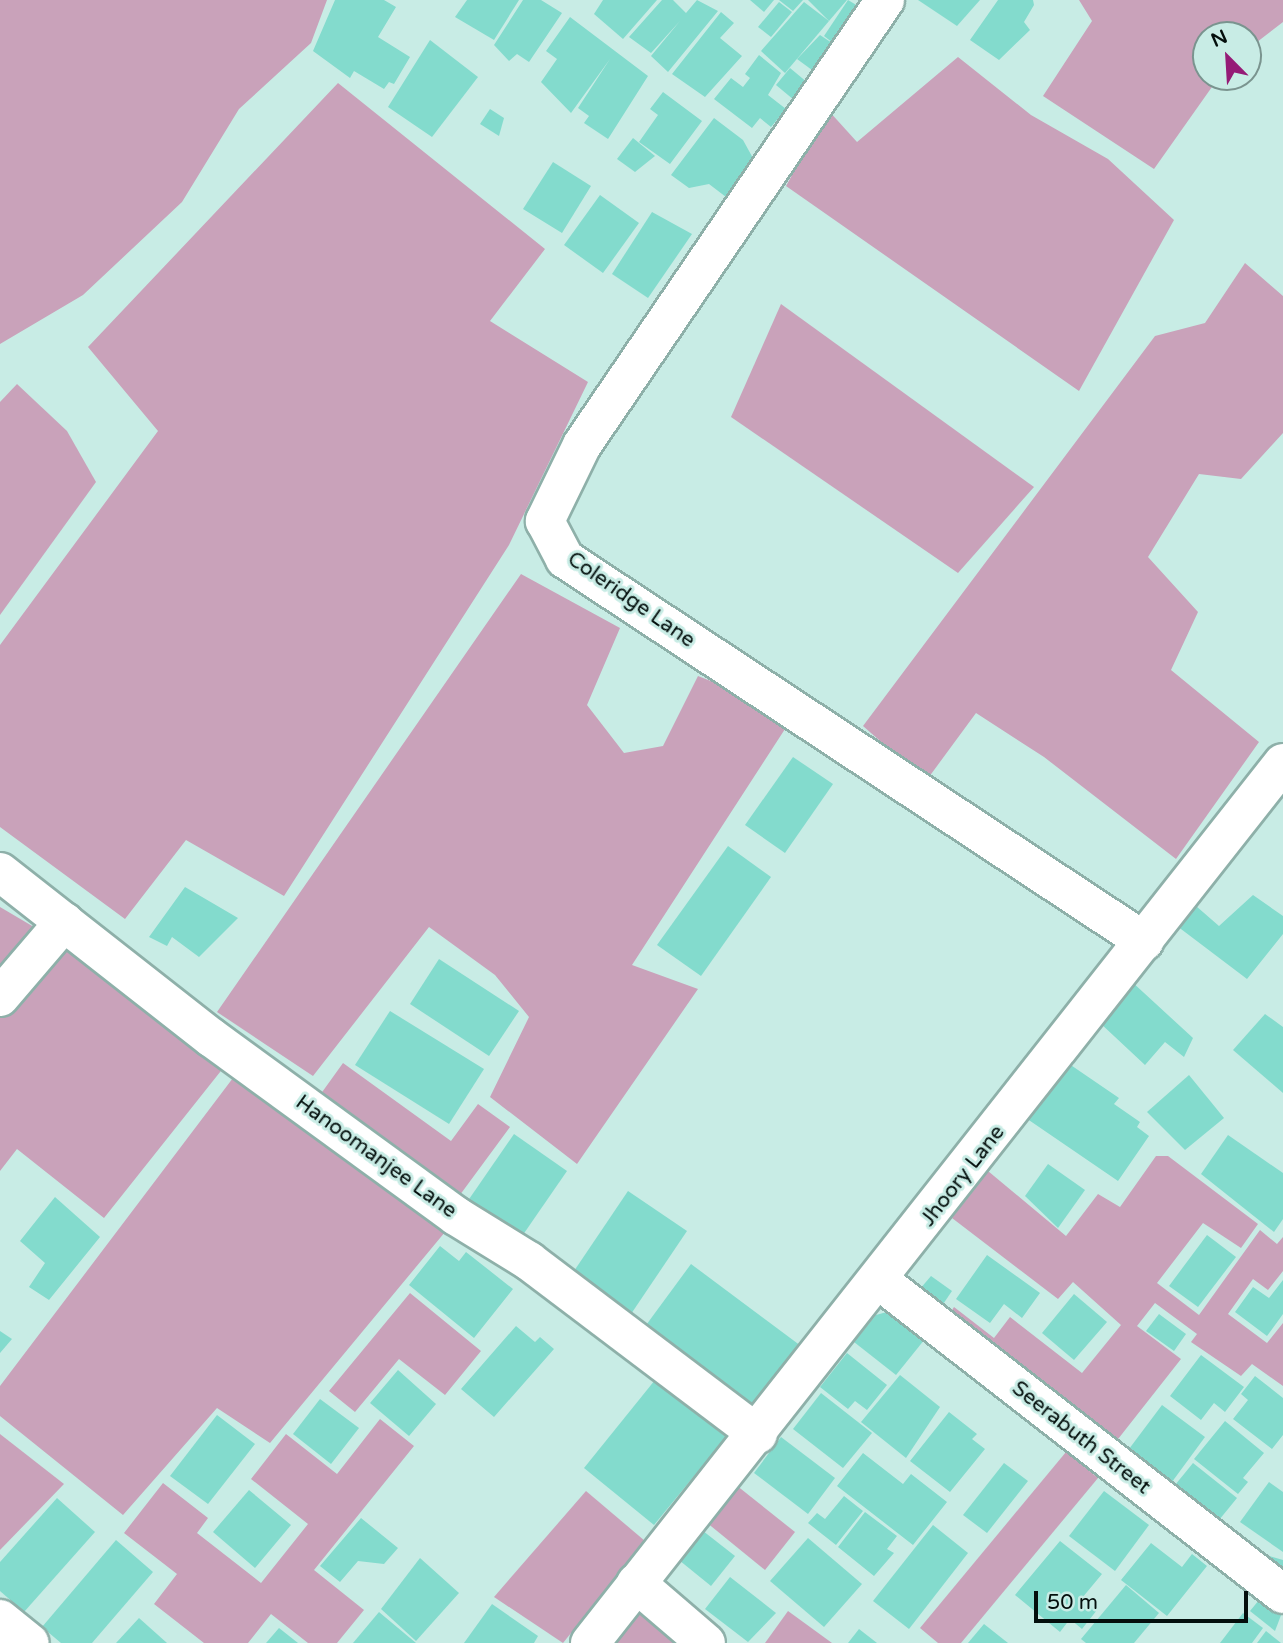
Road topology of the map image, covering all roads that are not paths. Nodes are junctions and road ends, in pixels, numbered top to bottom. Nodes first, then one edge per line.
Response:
1 (882, 1) edge
2 (1283, 763) edge
3 (0, 872) edge
4 (64, 922) junction
5 (1144, 942) junction
6 (0, 997) edge
7 (880, 1281) junction
8 (758, 1434) junction
9 (636, 1583) junction
10 (1283, 1594) edge
11 (0, 1619) edge
12 (30, 1643) edge
13 (590, 1643) edge
14 (706, 1643) edge

1 - 5 street, Coleridge Lane
2 - 5 street, Jhoory Lane
3 - 4 street, Hanoomanjee Lane
4 - 6 street
4 - 8 street, Hanoomanjee Lane
5 - 7 street, Jhoory Lane
7 - 8 street, Jhoory Lane
7 - 10 street, Seerabuth Street
8 - 9 street, Jhoory Lane
9 - 13 street, Jhoory Lane
9 - 14 street
11 - 12 street

